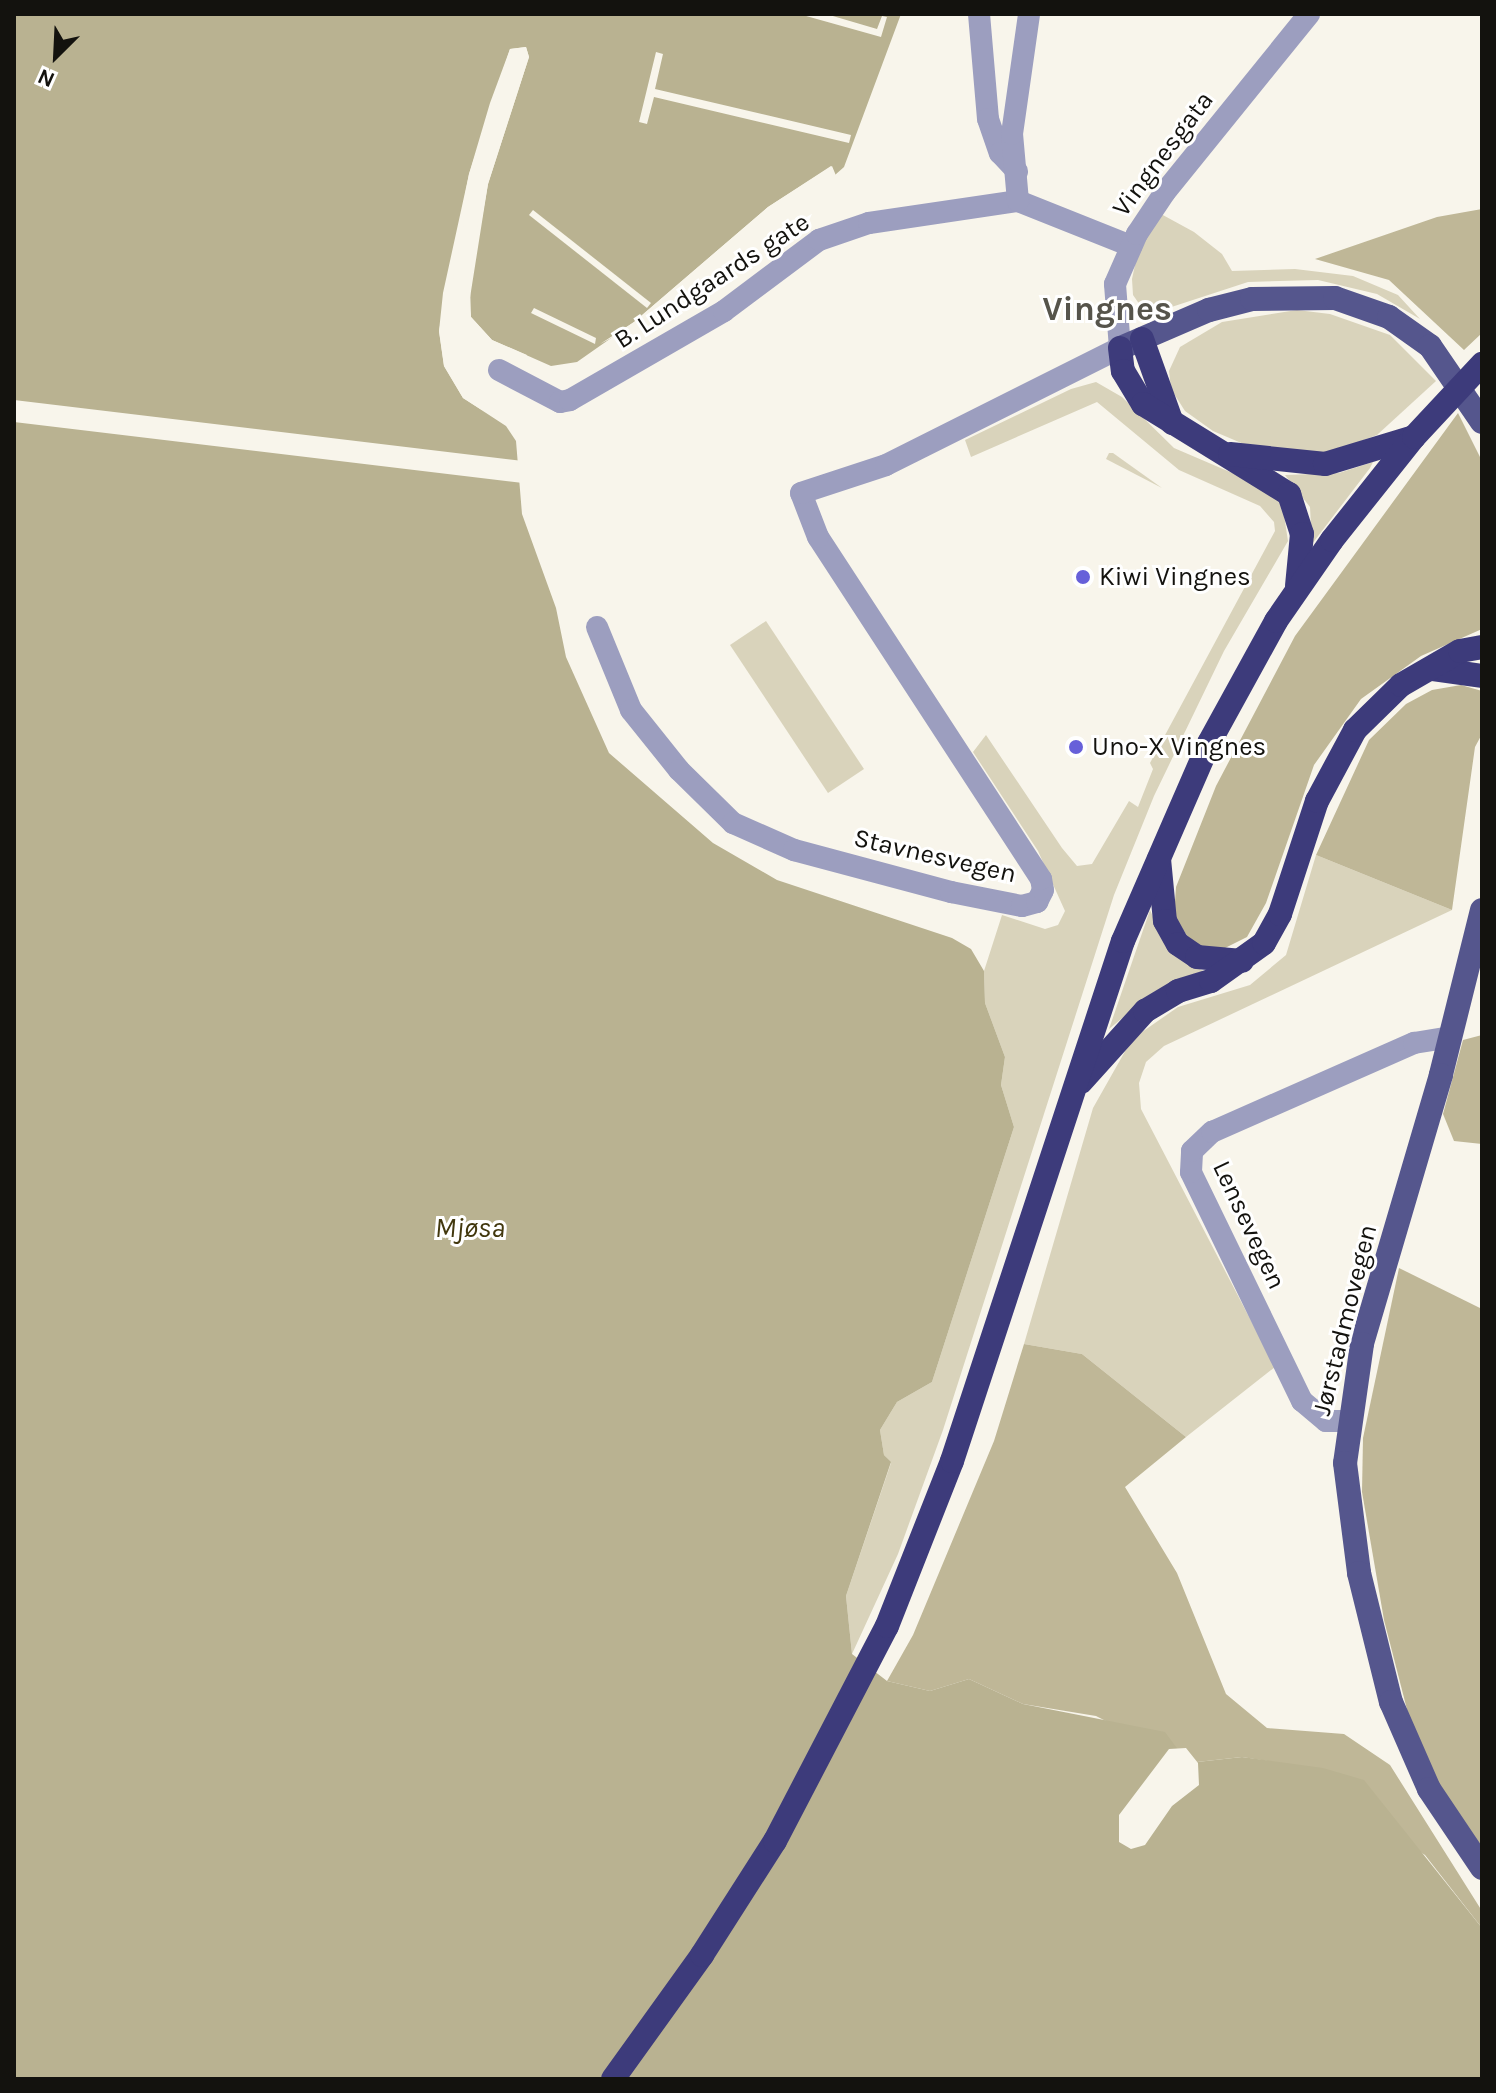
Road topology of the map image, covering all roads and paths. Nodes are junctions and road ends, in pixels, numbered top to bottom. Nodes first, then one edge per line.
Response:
1 (979, 14) edge
2 (1029, 14) edge
3 (1309, 14) edge
4 (1018, 172) junction
5 (1018, 201) junction
6 (1131, 246) junction
7 (1131, 343) junction
8 (1482, 364) edge
9 (499, 370) dead end
10 (1482, 422) edge
11 (1414, 437) junction
12 (1230, 454) junction
13 (1297, 590) junction
14 (597, 627) dead end
15 (1482, 647) edge
16 (1433, 669) junction
17 (1482, 676) edge
18 (1159, 853) junction
19 (1482, 910) edge
20 (1242, 961) junction
21 (1451, 1037) junction
22 (1075, 1090) junction
23 (1347, 1421) junction
24 (1482, 1868) edge
25 (613, 2079) edge

1 - 4 street
2 - 4 street
3 - 6 street, Vingnesgata
4 - 5 street
5 - 6 street
5 - 9 street, B. Lundgaards gate
6 - 7 street, Vingnesgata
7 - 10 main road
7 - 12 highway
7 - 14 street, Stavnesvegen
8 - 11 highway
11 - 12 highway
11 - 13 highway
12 - 13 highway
13 - 18 highway
15 - 16 highway
16 - 17 highway
16 - 20 highway
18 - 20 highway
18 - 22 highway
19 - 21 main road, Jørstadmovegen
20 - 22 highway
21 - 23 main road, Jørstadmovegen
21 - 23 street, Lensevegen
22 - 25 highway
23 - 24 main road, Jørstadmovegen

